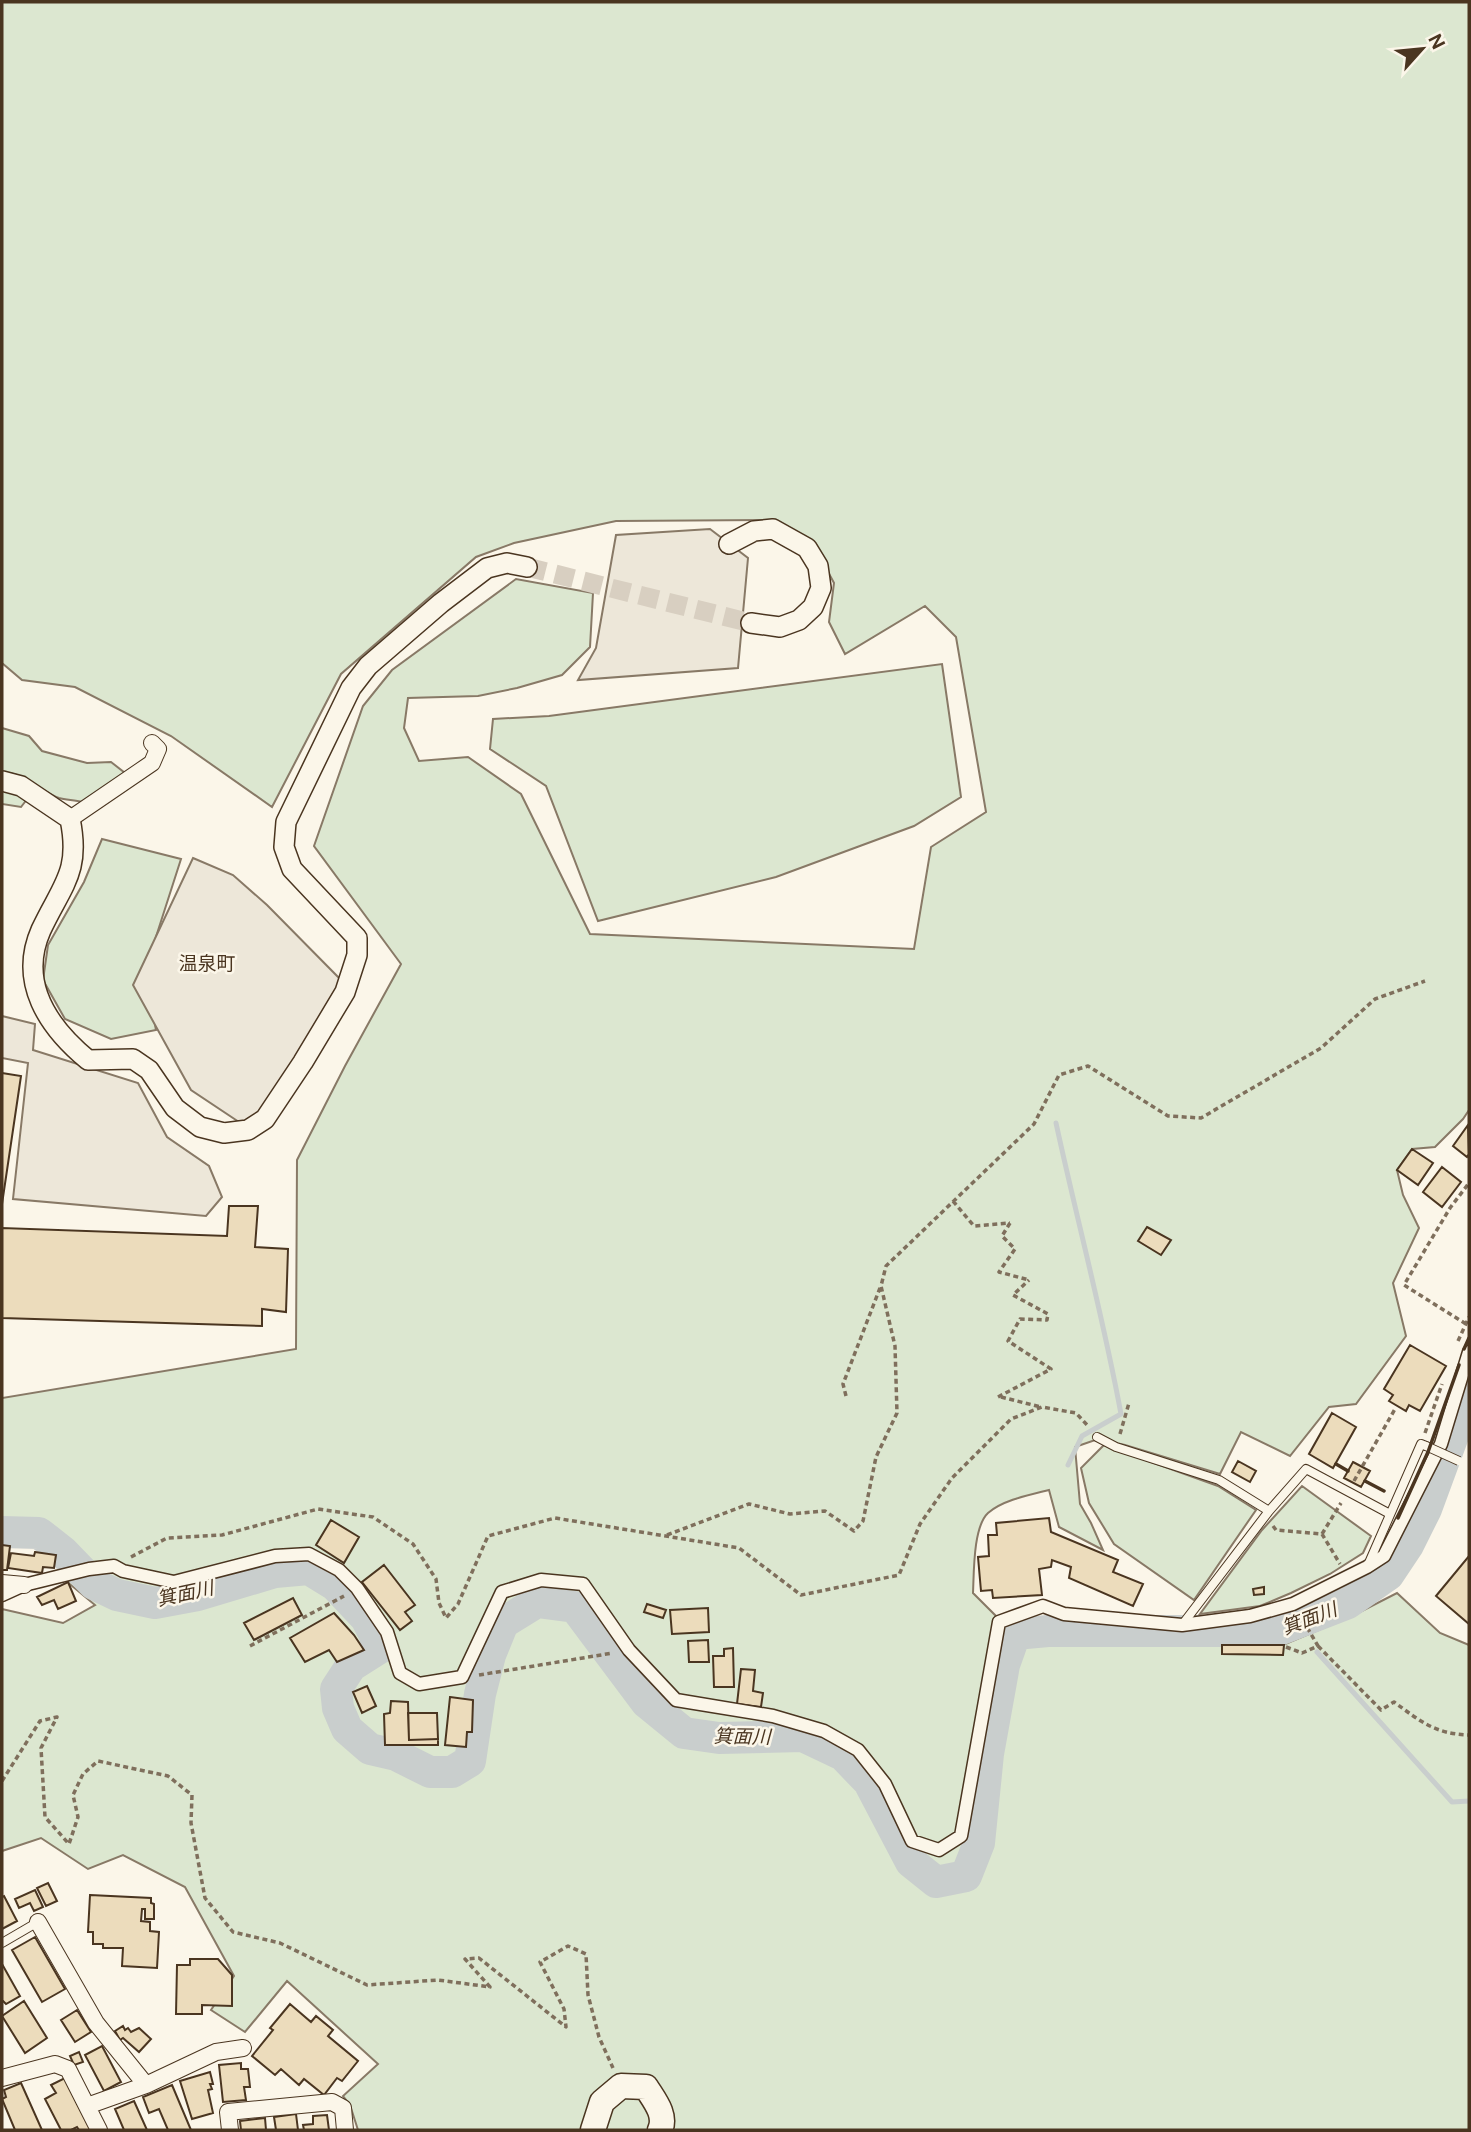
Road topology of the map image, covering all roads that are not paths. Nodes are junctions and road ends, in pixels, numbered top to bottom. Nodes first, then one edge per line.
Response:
1 (729, 544) dead end
2 (527, 567) tunnel mouth
3 (751, 623) tunnel mouth
4 (152, 743) dead end
5 (2, 781) edge
6 (71, 819) junction
7 (1469, 1352) edge
8 (1097, 1437) dead end
9 (1459, 1461) dead end
10 (1269, 1511) junction
11 (1390, 1514) junction
12 (1367, 1567) junction
13 (2, 1583) edge
14 (24, 1585) junction
15 (2, 1595) edge
16 (1182, 1625) junction
17 (38, 1922) joint
18 (2, 1942) edge
19 (243, 2048) dead end
20 (2, 2078) edge
21 (146, 2085) junction
22 (87, 2105) junction
23 (99, 2130) edge
24 (230, 2130) edge
25 (345, 2130) edge
26 (593, 2130) edge
27 (660, 2130) edge

1 - 3 street
2 - 6 street
4 - 6 street
5 - 6 street
7 - 12 street
8 - 10 lane
9 - 11 lane, bridge
10 - 11 lane
10 - 16 lane
11 - 12 lane
12 - 16 street
13 - 14 street
14 - 15 street
14 - 16 street
17 - 18 lane
17 - 21 street
19 - 21 street
20 - 22 street
21 - 22 street
22 - 23 street
24 - 25 street
26 - 27 main road

